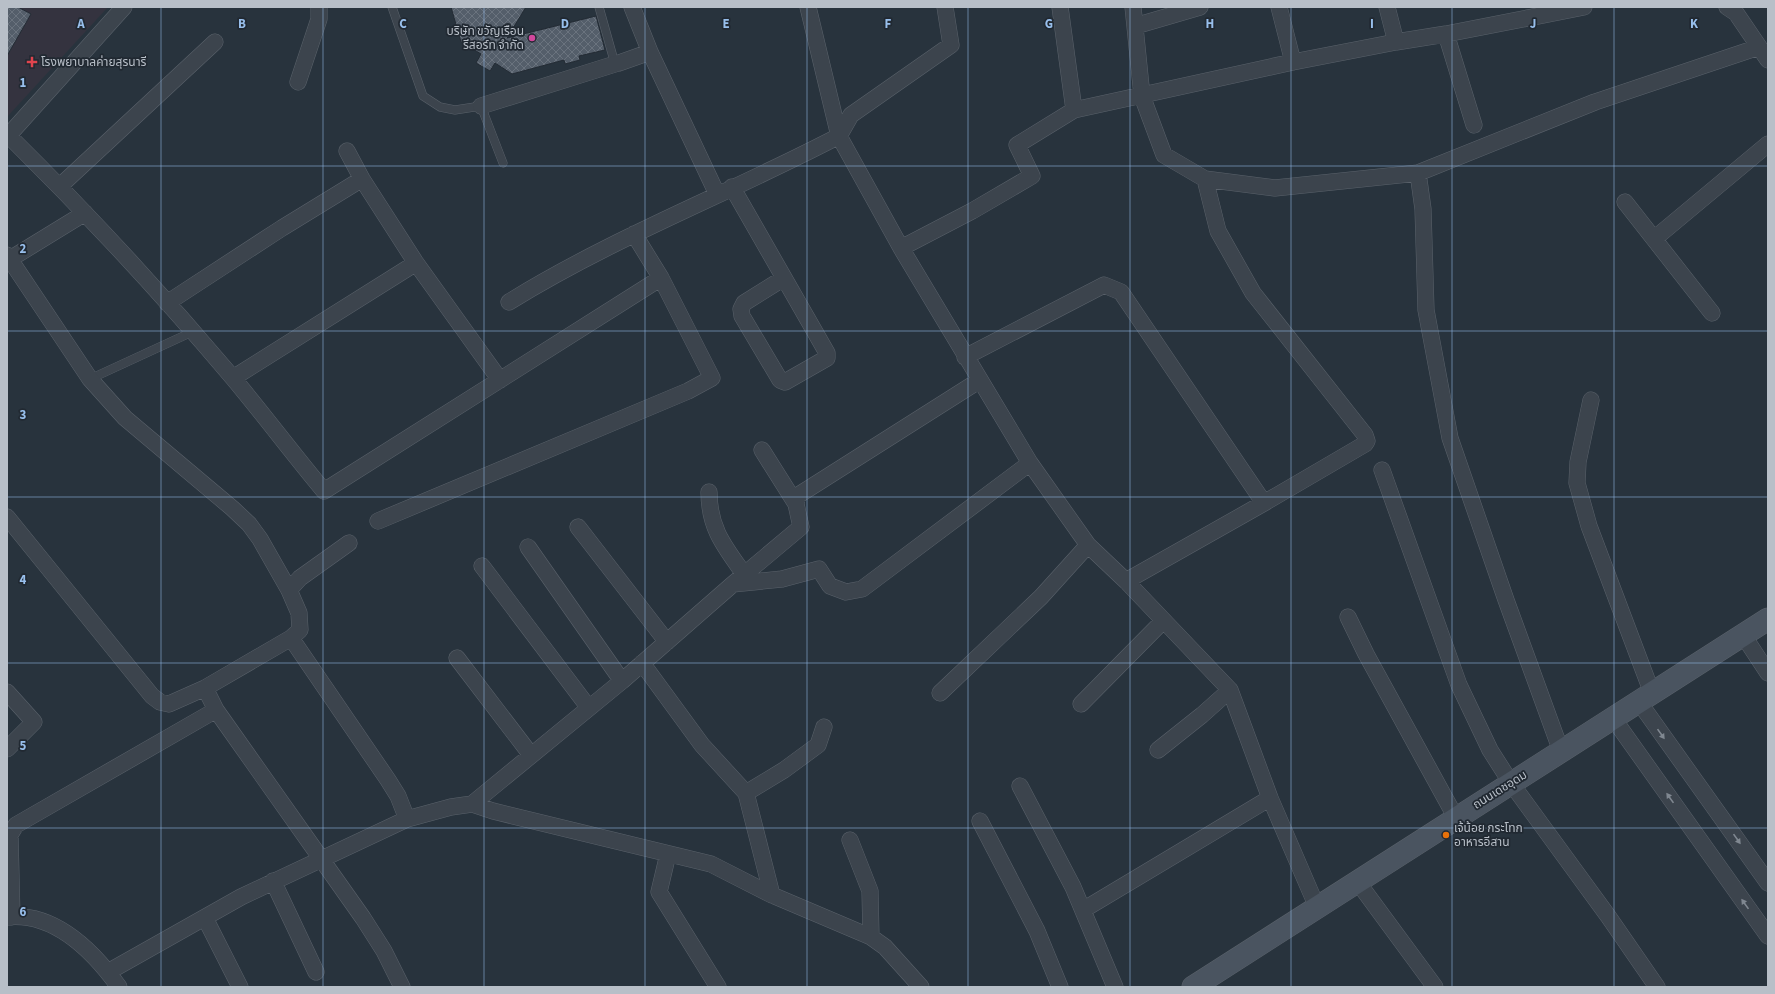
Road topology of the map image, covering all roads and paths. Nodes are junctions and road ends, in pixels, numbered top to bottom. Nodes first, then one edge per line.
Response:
1 (124, 7) edge
2 (319, 7) edge
3 (392, 7) edge
4 (599, 7) edge
5 (632, 7) edge
6 (808, 7) edge
7 (945, 7) edge
8 (1060, 7) edge
9 (1133, 7) edge
10 (1200, 7) edge
11 (1279, 7) edge
12 (1387, 7) edge
13 (1584, 7) edge
14 (1727, 7) edge
15 (1135, 26) junction
16 (1446, 34) junction
17 (215, 42) dead end
18 (1396, 42) junction
19 (650, 52) junction
20 (1763, 54) edge
21 (1292, 62) junction
22 (617, 64) junction
23 (298, 82) dead end
24 (1142, 96) junction
25 (480, 106) junction
26 (1074, 110) junction
27 (1474, 125) dead end
28 (839, 136) junction
29 (8, 137) edge
30 (1768, 144) edge
31 (347, 151) dead end
32 (503, 163) dead end
33 (1418, 173) junction
34 (362, 179) junction
35 (1205, 179) junction
36 (60, 186) junction
37 (732, 187) junction
38 (717, 194) junction
39 (1625, 202) dead end
40 (85, 213) junction
41 (634, 234) junction
42 (1654, 239) junction
43 (901, 248) junction
44 (9, 257) edge
45 (416, 263) junction
46 (661, 278) junction
47 (784, 278) junction
48 (509, 302) dead end
49 (167, 303) junction
50 (1712, 313) dead end
51 (192, 332) junction
52 (965, 357) junction
53 (233, 378) junction
54 (90, 379) junction
55 (500, 380) junction
56 (980, 380) junction
57 (1591, 400) dead end
58 (762, 450) dead end
59 (1030, 463) junction
60 (1382, 470) dead end
61 (709, 492) dead end
62 (1264, 503) junction
63 (796, 504) junction
64 (7, 517) edge
65 (378, 521) dead end
66 (578, 526) dead end
67 (349, 543) dead end
68 (1088, 545) junction
69 (528, 547) dead end
70 (482, 566) dead end
71 (739, 579) junction
72 (1126, 581) junction
73 (289, 590) junction
74 (1348, 617) dead end
75 (1768, 619) edge
76 (1163, 621) junction
77 (1743, 635) junction
78 (291, 638) junction
79 (667, 642) junction
80 (457, 658) dead end
81 (642, 663) junction
82 (1768, 673) edge
83 (622, 681) junction
84 (205, 688) junction
85 (1230, 690) junction
86 (7, 692) edge
87 (940, 693) dead end
88 (1645, 698) junction
89 (1081, 704) dead end
90 (589, 708) junction
91 (216, 710) junction
92 (1613, 718) junction
93 (824, 727) dead end
94 (7, 749) edge
95 (1158, 750) dead end
96 (1561, 751) junction
97 (531, 755) junction
98 (1511, 783) junction
99 (1020, 786) dead end
100 (746, 793) junction
101 (1270, 798) junction
102 (472, 804) junction
103 (1456, 818) junction
104 (407, 819) junction
105 (980, 821) dead end
106 (850, 840) dead end
107 (668, 854) junction
108 (320, 859) junction
109 (273, 881) junction
110 (1356, 881) junction
111 (1768, 883) edge
112 (772, 895) junction
113 (1317, 907) junction
114 (1083, 910) junction
115 (9, 917) edge
116 (205, 918) junction
117 (1768, 936) edge
118 (871, 937) junction
119 (108, 972) junction
120 (316, 972) dead end
121 (118, 987) edge
122 (240, 987) edge
123 (402, 987) edge
124 (718, 987) edge
125 (921, 987) edge
126 (1060, 987) edge
127 (1115, 987) edge
128 (1193, 987) edge
129 (1435, 987) edge
130 (1657, 987) edge

1 - 29 street
2 - 23 street
3 - 25 lane
4 - 22 lane
5 - 19 street
6 - 28 street
7 - 28 street
8 - 26 street
9 - 15 street
10 - 15 street
11 - 21 street
12 - 18 street
13 - 16 street
14 - 20 street
15 - 24 street
16 - 18 street
16 - 27 street
17 - 36 street
18 - 21 street
19 - 22 street
19 - 38 street
20 - 33 street
21 - 24 street
22 - 25 street
24 - 26 street
24 - 35 street
25 - 32 lane
26 - 43 street
28 - 37 street
28 - 43 street
29 - 36 street
30 - 42 street
31 - 34 street
33 - 35 street
33 - 96 street
34 - 45 street
34 - 49 street
35 - 62 street
36 - 40 street
37 - 38 street
37 - 47 street
38 - 41 street
39 - 42 street
40 - 44 street
40 - 49 street
41 - 46 street
41 - 48 street
42 - 50 street
43 - 52 street
44 - 54 street
45 - 53 street
45 - 55 street
46 - 55 street
46 - 65 street
47 - 47 street
49 - 51 street
51 - 53 street
51 - 54 lane
52 - 56 street
52 - 62 street
53 - 55 street
54 - 73 street
56 - 59 street
56 - 63 street
57 - 88 street
58 - 63 street
59 - 68 street
59 - 71 street
60 - 98 street
61 - 71 street
62 - 72 street
63 - 71 street
64 - 84 street
66 - 79 street
67 - 73 street
68 - 72 street
68 - 87 street
69 - 83 street
70 - 90 street
71 - 79 street
72 - 76 street
73 - 78 street
74 - 103 street
75 - 77 main road, ถนนเดชอุดม
76 - 85 street
76 - 89 street
77 - 82 street
77 - 88 main road, ถนนเดชอุดม
78 - 84 street
78 - 104 street
79 - 81 street
80 - 97 street
81 - 83 street
81 - 100 street
83 - 90 street
84 - 91 street
85 - 95 street
85 - 101 street
86 - 94 street
88 - 92 main road, ถนนเดชอุดม
88 -> 111 street
90 - 97 street
91 - 108 street
91 - 115 street
92 - 96 main road, ถนนเดชอุดม
117 -> 92 street
93 - 100 street
96 - 98 main road, ถนนเดชอุดม
97 - 102 street
98 - 103 main road, ถนนเดชอุดม
98 - 130 street
99 - 114 street
100 - 112 street
101 - 113 street
101 - 114 street
102 - 104 street
102 - 107 street
103 - 110 main road, ถนนเดชอุดม
104 - 108 street
105 - 126 street
106 - 118 street
107 - 112 street
107 - 124 street
108 - 109 street
108 - 123 street
109 - 116 street
109 - 120 street
110 - 113 main road, ถนนเดชอุดม
110 - 129 street
112 - 118 street
113 - 128 main road, ถนนเดชอุดม
114 - 127 street
115 - 119 street
116 - 119 street
116 - 122 street
118 - 125 street
119 - 121 street

